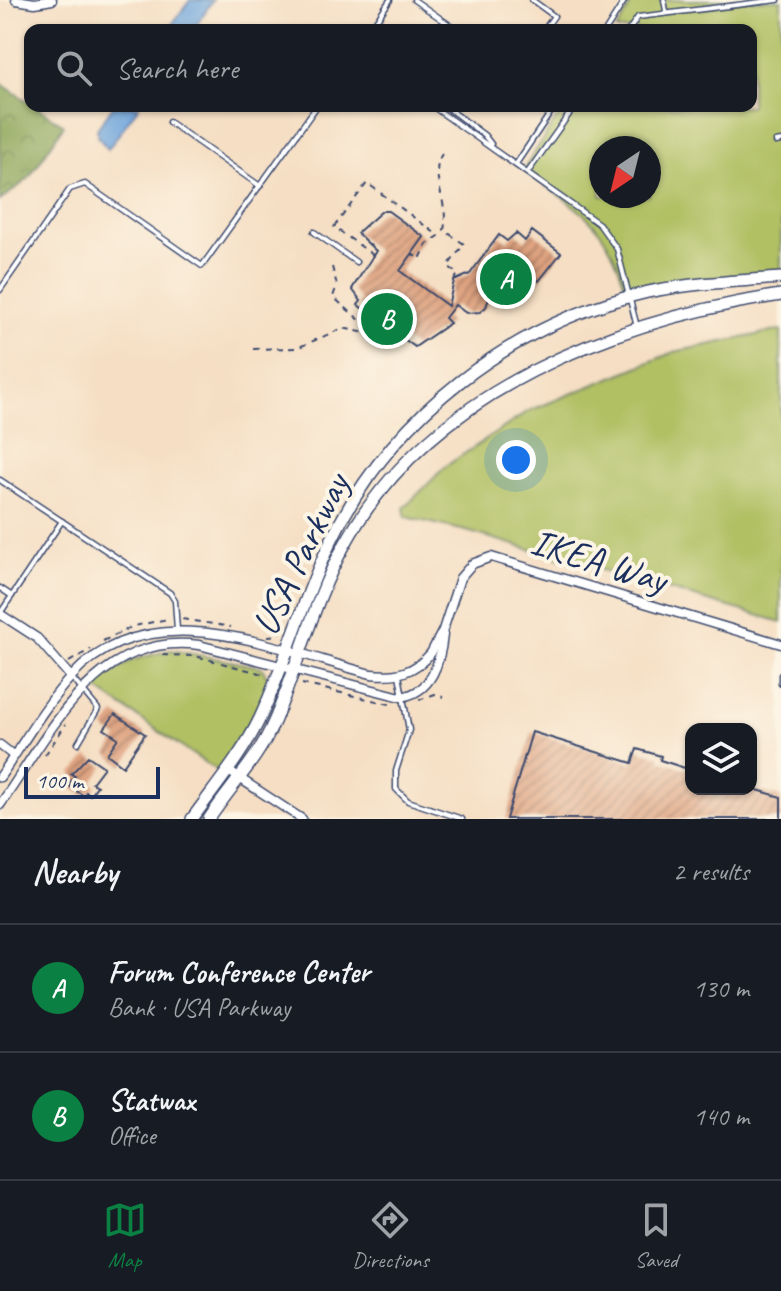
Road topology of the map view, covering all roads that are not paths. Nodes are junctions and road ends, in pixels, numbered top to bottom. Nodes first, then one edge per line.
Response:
1 (16, 0) edge
2 (52, 0) edge
3 (390, 0) edge
4 (414, 0) edge
5 (532, 0) edge
6 (625, 0) edge
7 (664, 0) edge
8 (778, 0) edge
9 (730, 2) edge
10 (666, 11) junction
11 (374, 24) edge
12 (448, 24) edge
13 (548, 24) edge
14 (610, 24) edge
15 (633, 24) edge
16 (312, 112) edge
17 (440, 112) edge
18 (453, 112) edge
19 (551, 112) edge
20 (571, 112) edge
21 (169, 122) dead end
22 (492, 146) junction
23 (516, 164) junction
24 (528, 172) junction
25 (260, 186) junction
26 (314, 232) dead end
27 (356, 262) dead end
28 (781, 278) edge
29 (0, 290) edge
30 (781, 295) edge
31 (630, 298) junction
32 (638, 329) junction
33 (0, 480) edge
34 (62, 521) junction
35 (0, 588) edge
36 (12, 596) junction
37 (0, 614) edge
38 (177, 630) junction
39 (443, 630) junction
40 (781, 644) edge
41 (286, 652) junction
42 (300, 655) junction
43 (280, 666) junction
44 (295, 670) junction
45 (399, 675) junction
46 (781, 675) edge
47 (71, 677) junction
48 (781, 683) edge
49 (81, 689) junction
50 (404, 696) junction
51 (78, 743) dead end
52 (0, 745) edge
53 (14, 756) junction
54 (32, 765) junction
55 (227, 770) junction
56 (0, 777) edge
57 (238, 778) junction
58 (0, 805) edge
59 (192, 819) edge
60 (209, 819) edge
61 (302, 819) edge
62 (462, 819) edge

1 - 2 street
3 - 11 lane
4 - 12 lane
5 - 13 lane
6 - 14 lane
7 - 10 lane
8 - 9 lane
9 - 10 lane
10 - 15 lane
16 - 25 lane
17 - 22 lane
18 - 22 lane
19 - 23 lane
20 - 24 lane
21 - 25 lane
22 - 23 lane
23 - 24 lane
24 - 31 lane
25 - 29 lane
26 - 27 lane
28 - 31 street, USA Parkway
30 - 32 street, USA Parkway
31 - 32 lane
31 - 41 street, USA Parkway
32 - 42 street, USA Parkway
33 - 34 lane
34 - 36 lane
34 - 38 lane
35 - 36 lane
36 - 37 lane
37 - 47 street
38 - 41 street
38 - 47 street
39 - 40 street, IKEA Way
39 - 45 street, IKEA Way
39 - 50 street, IKEA Way
41 - 42 street
41 - 43 street, USA Parkway
42 - 44 street, USA Parkway
42 - 45 street
43 - 44 street
43 - 49 street
43 - 55 street, USA Parkway
44 - 50 street
44 - 57 street, USA Parkway
45 - 50 lane
46 - 48 lane
47 - 49 lane
47 - 53 street
49 - 51 lane
49 - 54 street
50 - 62 lane
52 - 53 street
53 - 54 lane
53 - 56 street
54 - 58 street
55 - 57 street
55 - 59 street, USA Parkway
57 - 60 street, USA Parkway
57 - 61 street

